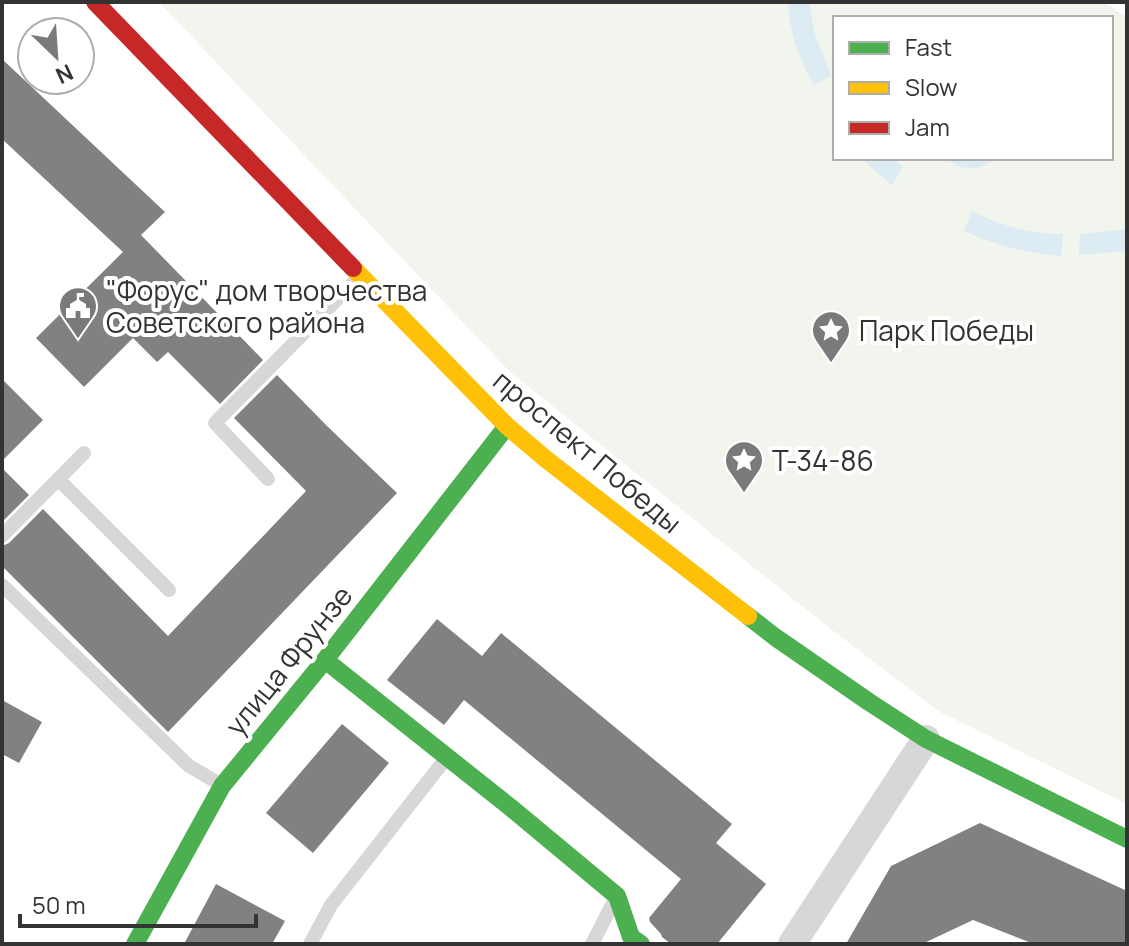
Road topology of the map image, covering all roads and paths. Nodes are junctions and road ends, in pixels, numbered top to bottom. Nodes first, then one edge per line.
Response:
1 (95, 2) edge
2 (361, 276) junction
3 (507, 426) junction
4 (84, 453) dead end
5 (58, 479) junction
6 (268, 479) dead end
7 (2, 536) edge
8 (2, 585) edge
9 (169, 590) dead end
10 (325, 660) junction
11 (926, 739) junction
12 (447, 757) junction
13 (222, 786) junction
14 (1127, 839) edge
15 (617, 896) junction
16 (135, 944) edge
17 (310, 944) edge
18 (592, 944) edge
19 (641, 944) edge
20 (792, 944) edge

1 - 2 street, проспект Победы
2 - 3 street, проспект Победы
2 - 6 lane
3 - 10 street, улица Фрунзе
3 - 11 street, проспект Победы
4 - 5 lane
5 - 7 lane
5 - 9 lane
8 - 13 lane
10 - 12 street
10 - 13 street, улица Фрунзе
11 - 14 street, проспект Победы
11 - 20 street
12 - 15 street
12 - 17 lane
13 - 16 street, улица Фрунзе
15 - 18 lane
15 - 19 street

